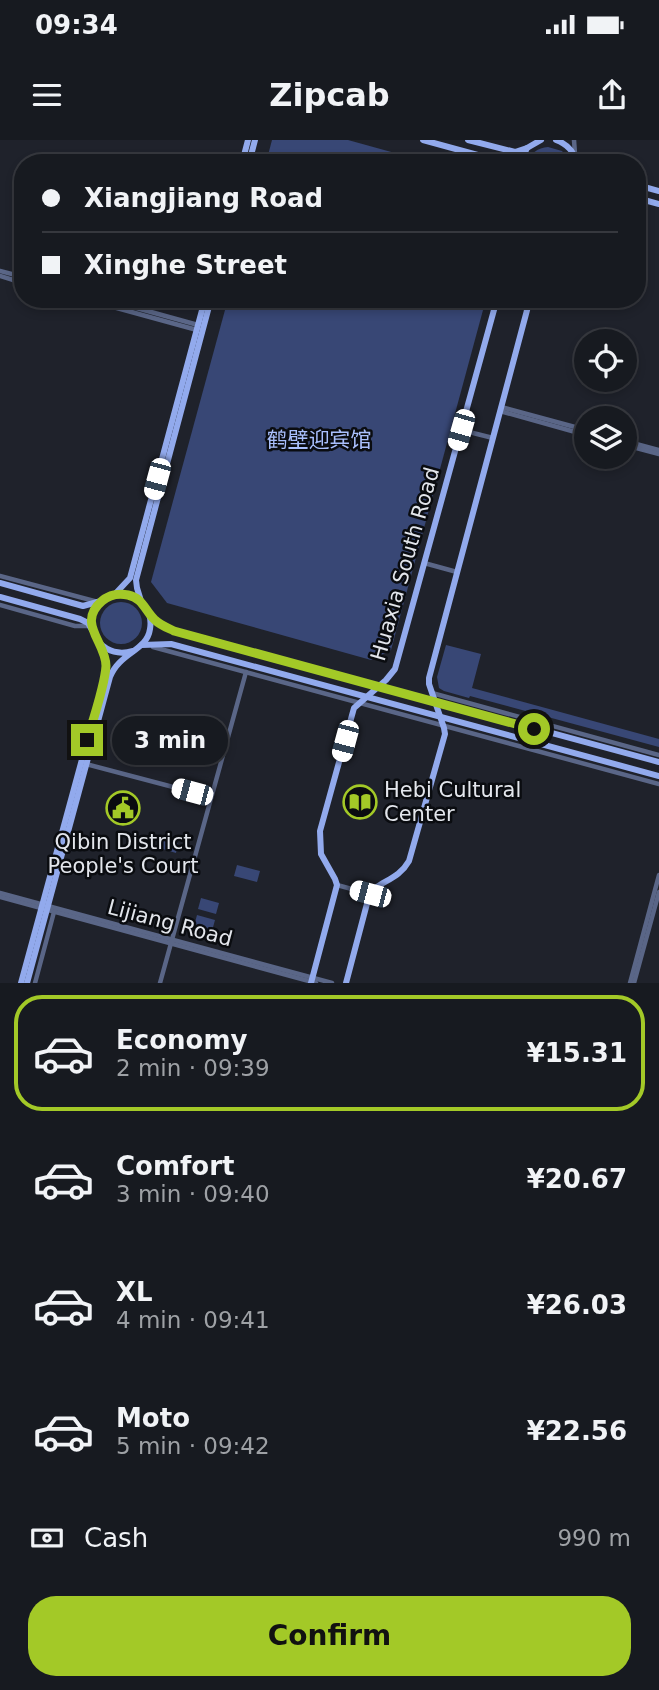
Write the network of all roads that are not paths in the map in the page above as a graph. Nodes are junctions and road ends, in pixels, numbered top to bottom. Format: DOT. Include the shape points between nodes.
graph roads {
  1 [pos="423,140"];
  2 [pos="468,140"];
  3 [pos="541,140"];
  4 [pos="556,140"];
  5 [pos="531,144"];
  6 [pos="474,154"];
  7 [pos="573,154"];
  8 [pos="120,308"];
  9 [pos="134,308"];
  10 [pos="202,308"];
  11 [pos="209,308"];
  12 [pos="495,308"];
  13 [pos="525,308"];
  14 [pos="528,309"];
  15 [pos="197,327"];
  16 [pos="501,409"];
  17 [pos="461,430"];
  18 [pos="574,430"];
  19 [pos="493,439"];
  20 [pos="637,446"];
  21 [pos="659,452"];
  22 [pos="424,563"];
  23 [pos="457,572"];
  24 [pos="0,576"];
  25 [pos="0,583"];
  26 [pos="115,594"];
  27 [pos="0,597"];
  28 [pos="101,601"];
  29 [pos="142,603"];
  30 [pos="0,606"];
  31 [pos="149,613"];
  32 [pos="91,629"];
  33 [pos="100,644"];
  34 [pos="142,645"];
  35 [pos="133,651"];
  36 [pos="246,672"];
  37 [pos="378,686"];
  38 [pos="432,693"];
  39 [pos="366,696"];
  40 [pos="435,701"];
  41 [pos="359,703"];
  42 [pos="440,717"];
  43 [pos="443,726"];
  44 [pos="659,755"];
  45 [pos="659,762"];
  46 [pos="86,764"];
  47 [pos="659,776"];
  48 [pos="659,784"];
  49 [pos="211,797"];
  50 [pos="659,875"];
  51 [pos="337,885"];
  52 [pos="659,892"];
  53 [pos="370,894"];
  54 [pos="0,895"];
  55 [pos="46,908"];
  56 [pos="172,942"];
  57 [pos="312,981"];
  58 [pos="21,983"];
  59 [pos="27,983"];
  60 [pos="35,983"];
  61 [pos="160,983"];
  62 [pos="332,983"];
  63 [pos="346,983"];
  64 [pos="632,983"];
  1 -- 6 [label="main road"];
  2 -- 5 [label="main road" via="515,152"];
  3 -- 5 [label="main road"];
  4 -- 7 [label="main road"];
  8 -- 15 [label="street"];
  9 -- 15 [label="street"];
  10 -- 15 [label="main road"];
  11 -- 29 [label="main road" via="136,580"];
  12 -- 17 [label="main road, Huaxia South Road"];
  13 -- 14 [label="street"];
  14 -- 16 [label="main road"];
  15 -- 26 [label="main road" via="130,578"];
  16 -- 18 [label="street"];
  16 -- 19 [label="main road"];
  17 -- 19 [label="street"];
  17 -- 22 [label="main road, Huaxia South Road"];
  19 -- 23 [label="main road"];
  20 -- 21 [label="street"];
  22 -- 23 [label="street"];
  22 -- 37 [label="main road, Huaxia South Road" via="395,668"];
  23 -- 38 [label="main road" via="429,678"];
  24 -- 28 [label="street"];
  25 -- 28 [label="main road" via="83,606"];
  26 -- 28 [label="main road"];
  26 -- 29 [label="main road" via="128,594"];
  27 -- 32 [label="main road" via="80,619"];
  28 -- 32 [label="main road"];
  29 -- 31 [label="main road"];
  30 -- 32 [label="street"];
  31 -- 34 [label="main road" via="150,631"];
  31 -- 37 [label="main road" via="174,631"];
  32 -- 33 [label="main road"];
  33 -- 35 [label="main road" via="115,652"];
  33 -- 55 [label="main road" via="105,675"];
  34 -- 35 [label="main road"];
  34 -- 36 [label="street"];
  34 -- 39 [label="main road" via="170,644"];
  35 -- 46 [label="main road" via="113,670"];
  36 -- 41 [label="street"];
  36 -- 49 [label="street"];
  37 -- 39 [label="main road, Huaxia South Road"];
  37 -- 40 [label="main road"];
  38 -- 40 [label="main road"];
  38 -- 44 [label="street"];
  39 -- 41 [label="main road, Huaxia South Road"];
  39 -- 42 [label="main road"];
  40 -- 42 [label="main road"];
  40 -- 45 [label="main road"];
  41 -- 43 [label="street"];
  41 -- 51 [label="main road, Huaxia South Road" via="319,838 321,854"];
  42 -- 43 [label="main road"];
  42 -- 47 [label="main road"];
  43 -- 48 [label="street"];
  43 -- 53 [label="main road" via="445,734 409,861 396,877"];
  46 -- 49 [label="street"];
  46 -- 55 [label="main road"];
  49 -- 56 [label="street"];
  50 -- 64 [label="street"];
  51 -- 53 [label="street"];
  51 -- 57 [label="main road"];
  52 -- 64 [label="street"];
  53 -- 63 [label="main road"];
  54 -- 55 [label="street, Lijiang Road"];
  55 -- 56 [label="street, Lijiang Road"];
  55 -- 56 [label="street, Lijiang Road"];
  55 -- 58 [label="main road"];
  55 -- 59 [label="main road"];
  55 -- 60 [label="street"];
  56 -- 57 [label="street, Lijiang Road"];
  56 -- 61 [label="street"];
  57 -- 62 [label="street, Lijiang Road"];
}
